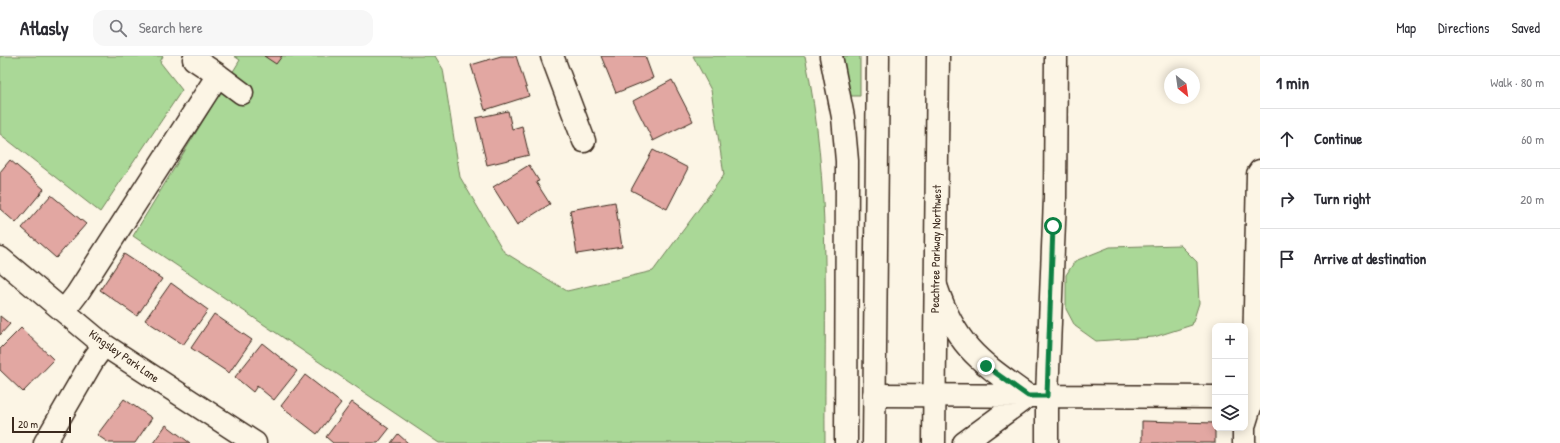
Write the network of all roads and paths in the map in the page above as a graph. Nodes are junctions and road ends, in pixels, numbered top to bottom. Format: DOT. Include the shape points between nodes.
graph roads {
  1 [pos="196,56"];
  2 [pos="552,56"];
  3 [pos="831,56"];
  4 [pos="878,56"];
  5 [pos="938,56"];
  6 [pos="1056,56"];
  7 [pos="218,76"];
  8 [pos="242,93"];
  9 [pos="584,141"];
  10 [pos="1260,171"];
  11 [pos="1259,201"];
  12 [pos="0,258"];
  13 [pos="935,282"];
  14 [pos="64,311"];
  15 [pos="104,345"];
  16 [pos="874,395"];
  17 [pos="934,396"];
  18 [pos="1037,396"];
  19 [pos="1212,397"];
  20 [pos="1253,398"];
  21 [pos="1248,414"];
  22 [pos="1244,431"];
  23 [pos="45,443"];
  24 [pos="256,443"];
  25 [pos="846,443"];
  26 [pos="874,443"];
  27 [pos="934,443"];
  28 [pos="964,443"];
  29 [pos="1047,443"];
  30 [pos="1244,443"];
  1 -- 7 [label="main road" via="194,59"];
  2 -- 9 [label="main road"];
  3 -- 25 [label="main road" via="843,117 847,161"];
  4 -- 16 [label="main road"];
  5 -- 13 [label="main road, Peachtree Parkway Northwest"];
  6 -- 18 [label="main road" via="1055,198"];
  7 -- 8 [label="main road"];
  7 -- 14 [label="main road"];
  10 -- 11 [label="main road"];
  11 -- 20 [label="main road"];
  12 -- 14 [label="main road, Kingsley Park Lane"];
  13 -- 17 [label="main road, Peachtree Parkway Northwest"];
  13 -- 18 [label="main road" via="954,329 974,356"];
  14 -- 15 [label="main road, Kingsley Park Lane"];
  15 -- 23 [label="main road"];
  15 -- 24 [label="main road, Kingsley Park Lane"];
  16 -- 17 [label="main road"];
  16 -- 26 [label="main road"];
  17 -- 18 [label="main road"];
  17 -- 27 [label="main road, Peachtree Parkway Northwest"];
  18 -- 19 [label="main road"];
  18 -- 28 [label="main road"];
  18 -- 29 [label="main road"];
  20 -- 21 [label="main road"];
  22 -- 30 [label="main road"];
}
